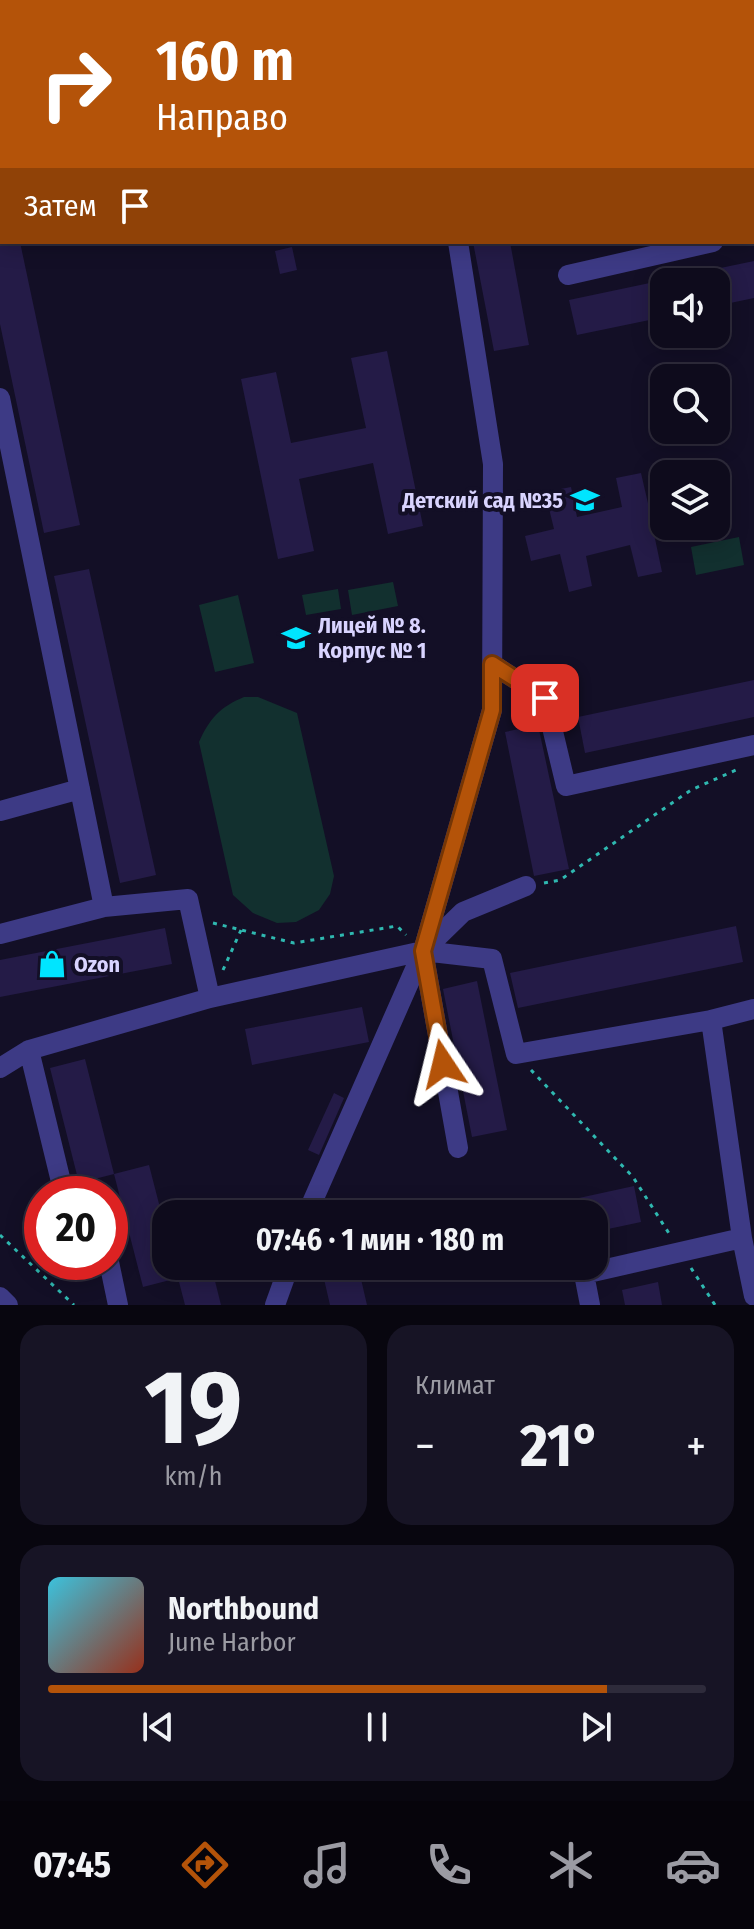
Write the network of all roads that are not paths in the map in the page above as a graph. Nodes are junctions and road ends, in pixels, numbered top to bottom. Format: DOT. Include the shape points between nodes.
graph roads {
  1 [pos="458,244"];
  2 [pos="704,244"];
  3 [pos="568,275"];
  4 [pos="0,398"];
  5 [pos="5,450"];
  6 [pos="492,664"];
  7 [pos="754,745"];
  8 [pos="80,789"];
  9 [pos="0,811"];
  10 [pos="526,886"];
  11 [pos="104,907"];
  12 [pos="0,934"];
  13 [pos="423,951"];
  14 [pos="210,998"];
  15 [pos="754,1009"];
  16 [pos="711,1020"];
  17 [pos="29,1050"];
  18 [pos="0,1068"];
  19 [pos="458,1148"];
  20 [pos="60,1176"];
  21 [pos="313,1200"];
  22 [pos="742,1238"];
  23 [pos="113,1280"];
  24 [pos="284,1280"];
  25 [pos="754,1296"];
  26 [pos="0,1297"];
  27 [pos="8,1305"];
  28 [pos="118,1305"];
  29 [pos="275,1305"];
  30 [pos="590,1305"];
  1 -- 6 [label="street" via="493,464"];
  2 -- 3 [label="street"];
  4 -- 5 [label="street"];
  5 -- 8 [label="street"];
  6 -- 7 [label="street" via="545,698 566,786"];
  6 -- 13 [label="street" via="492,710"];
  8 -- 9 [label="street"];
  8 -- 11 [label="street"];
  10 -- 13 [label="street" via="463,912"];
  11 -- 12 [label="street"];
  11 -- 14 [label="street" via="188,899"];
  13 -- 14 [label="street"];
  13 -- 16 [label="street" via="492,959 516,1054"];
  13 -- 19 [label="street"];
  13 -- 21 [label="street"];
  14 -- 17 [label="street"];
  15 -- 16 [label="street"];
  16 -- 22 [label="street"];
  17 -- 18 [label="street"];
  17 -- 20 [label="street"];
  22 -- 25 [label="street"];
  22 -- 30 [label="street" via="584,1274"];
  23 -- 28 [label="street"];
  24 -- 29 [label="street"];
  26 -- 27 [label="street"];
}
